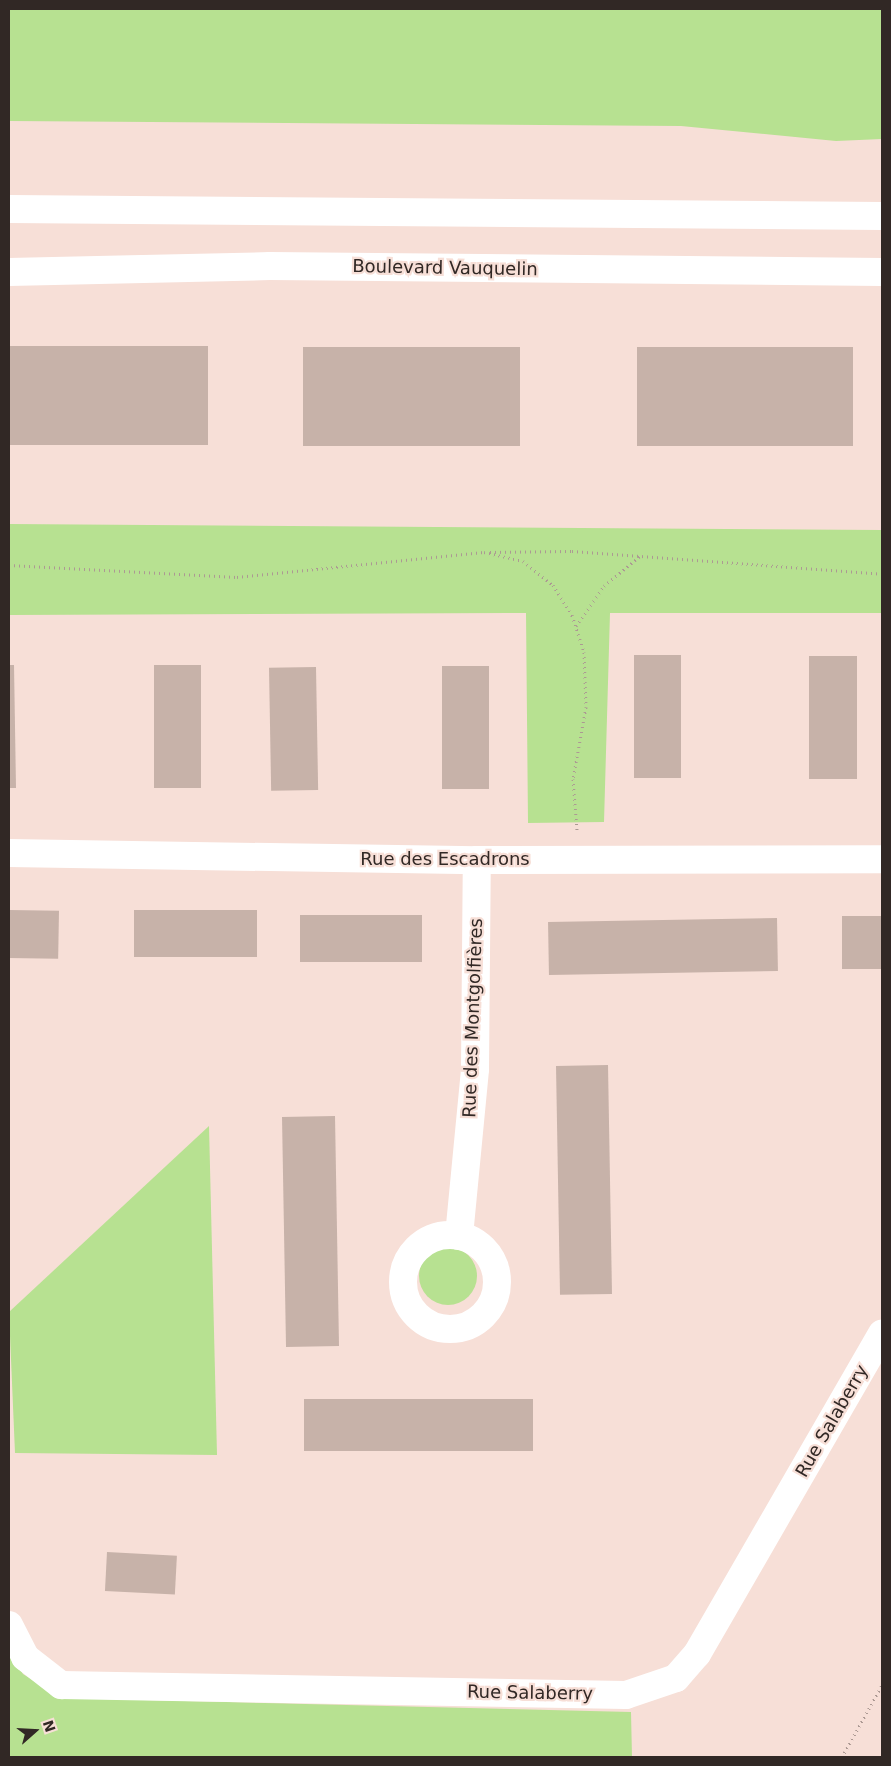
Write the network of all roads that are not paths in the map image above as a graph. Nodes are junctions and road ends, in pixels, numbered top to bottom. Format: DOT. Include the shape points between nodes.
graph roads {
  1 [pos="9,208"];
  2 [pos="882,216"];
  3 [pos="9,272"];
  4 [pos="882,272"];
  5 [pos="9,853"];
  6 [pos="882,859"];
  7 [pos="477,860"];
  8 [pos="459,1236"];
  9 [pos="882,1334"];
  10 [pos="9,1625"];
  1 -- 2 [label="street"];
  3 -- 4 [label="street, Boulevard Vauquelin" via="270,266"];
  5 -- 7 [label="street, Rue des Escadrons"];
  6 -- 7 [label="street, Rue des Escadrons"];
  7 -- 8 [label="street, Rue des Montgolfières" via="475,1069"];
  9 -- 10 [label="street, Rue Salaberry" via="697,1654 676,1678 626,1695 61,1685 25,1657"];
}
